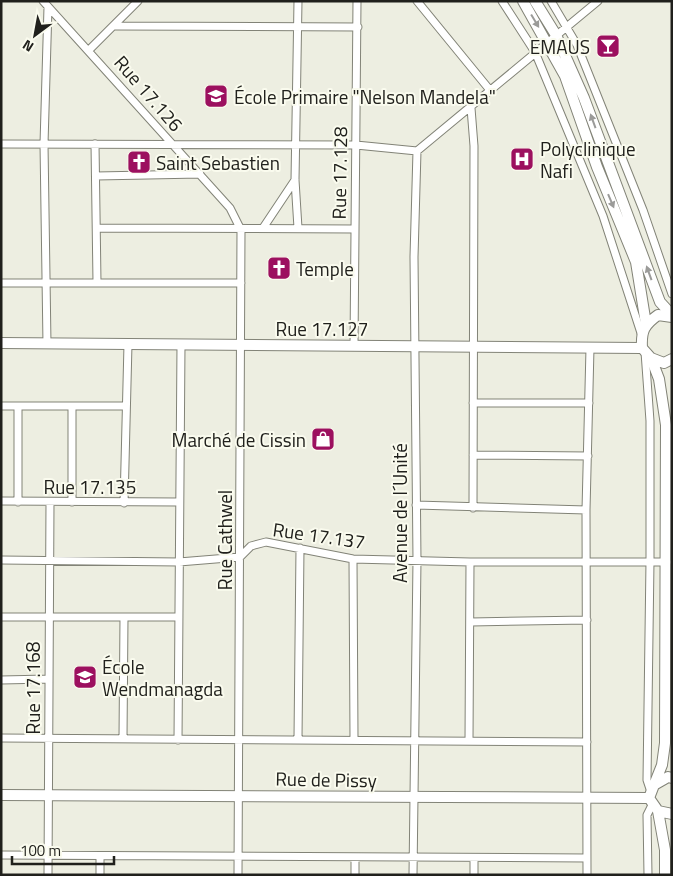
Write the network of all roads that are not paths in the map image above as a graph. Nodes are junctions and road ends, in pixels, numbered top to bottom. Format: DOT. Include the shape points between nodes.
graph roads {
  1 [pos="298,1"];
  2 [pos="357,1"];
  3 [pos="418,1"];
  4 [pos="502,1"];
  5 [pos="523,1"];
  6 [pos="535,1"];
  7 [pos="551,1"];
  8 [pos="598,1"];
  9 [pos="134,3"];
  10 [pos="46,4"];
  11 [pos="115,26"];
  12 [pos="297,26"];
  13 [pos="567,26"];
  14 [pos="358,27"];
  15 [pos="556,35"];
  16 [pos="547,42"];
  17 [pos="89,50"];
  18 [pos="535,52"];
  19 [pos="489,89"];
  20 [pos="471,108"];
  21 [pos="1,144"];
  22 [pos="44,144"];
  23 [pos="95,144"];
  24 [pos="173,145"];
  25 [pos="356,145"];
  26 [pos="296,146"];
  27 [pos="417,151"];
  28 [pos="200,174"];
  29 [pos="96,176"];
  30 [pos="295,180"];
  31 [pos="230,208"];
  32 [pos="97,228"];
  33 [pos="263,228"];
  34 [pos="298,228"];
  35 [pos="355,229"];
  36 [pos="241,230"];
  37 [pos="97,282"];
  38 [pos="1,283"];
  39 [pos="241,283"];
  40 [pos="44,284"];
  41 [pos="672,294"];
  42 [pos="672,316"];
  43 [pos="643,328"];
  44 [pos="1,343"];
  45 [pos="47,344"];
  46 [pos="128,344"];
  47 [pos="182,345"];
  48 [pos="240,345"];
  49 [pos="354,346"];
  50 [pos="415,346"];
  51 [pos="472,348"];
  52 [pos="590,348"];
  53 [pos="646,353"];
  54 [pos="672,359"];
  55 [pos="473,403"];
  56 [pos="589,403"];
  57 [pos="1,406"];
  58 [pos="18,406"];
  59 [pos="72,406"];
  60 [pos="126,406"];
  61 [pos="474,455"];
  62 [pos="588,456"];
  63 [pos="1,501"];
  64 [pos="18,502"];
  65 [pos="50,502"];
  66 [pos="72,502"];
  67 [pos="179,502"];
  68 [pos="124,503"];
  69 [pos="416,505"];
  70 [pos="473,508"];
  71 [pos="586,510"];
  72 [pos="300,548"];
  73 [pos="240,557"];
  74 [pos="352,559"];
  75 [pos="1,560"];
  76 [pos="417,560"];
  77 [pos="49,561"];
  78 [pos="587,561"];
  79 [pos="650,561"];
  80 [pos="179,562"];
  81 [pos="470,562"];
  82 [pos="667,562"];
  83 [pos="1,617"];
  84 [pos="48,617"];
  85 [pos="124,617"];
  86 [pos="179,617"];
  87 [pos="587,620"];
  88 [pos="471,622"];
  89 [pos="48,679"];
  90 [pos="1,680"];
  91 [pos="1,738"];
  92 [pos="49,738"];
  93 [pos="123,738"];
  94 [pos="240,738"];
  95 [pos="298,738"];
  96 [pos="354,739"];
  97 [pos="178,740"];
  98 [pos="413,741"];
  99 [pos="469,741"];
  100 [pos="587,742"];
  101 [pos="672,778"];
  102 [pos="240,794"];
  103 [pos="1,795"];
  104 [pos="49,795"];
  105 [pos="586,796"];
  106 [pos="415,798"];
  107 [pos="653,798"];
  108 [pos="672,814"];
  109 [pos="1,855"];
  110 [pos="48,855"];
  111 [pos="100,856"];
  112 [pos="238,856"];
  113 [pos="355,858"];
  114 [pos="413,858"];
  115 [pos="587,858"];
  116 [pos="474,859"];
  117 [pos="48,875"];
  118 [pos="100,875"];
  119 [pos="238,875"];
  120 [pos="355,875"];
  121 [pos="413,875"];
  122 [pos="474,875"];
  123 [pos="586,875"];
  124 [pos="648,875"];
  125 [pos="665,875"];
  1 -- 12 [label="street"];
  2 -- 14 [label="street, Rue 17.128"];
  3 -- 19 [label="street"];
  4 -- 18 [label="street"];
  5 -- 16 [label="street, one-way"];
  6 -- 15 [label="street"];
  7 -- 13 [label="street"];
  8 -- 13 [label="street"];
  9 -- 11 [label="street"];
  10 -- 17 [label="street, Rue 17.126"];
  10 -- 22 [label="street"];
  11 -- 12 [label="street"];
  11 -- 17 [label="street"];
  12 -- 14 [label="street"];
  12 -- 26 [label="street"];
  13 -- 15 [label="street"];
  13 -- 41 [label="street" via="643,210"];
  14 -- 25 [label="street, Rue 17.128"];
  15 -- 16 [label="street"];
  42 -- 15 [label="street, one-way" via="660,302 584,98"];
  16 -- 18 [label="street"];
  16 -- 43 [label="street, one-way" via="565,76 596,167 636,262"];
  17 -- 24 [label="street, Rue 17.126"];
  18 -- 19 [label="street"];
  18 -- 43 [label="street" via="603,216"];
  19 -- 20 [label="street"];
  20 -- 27 [label="street"];
  20 -- 51 [label="street" via="474,146"];
  21 -- 22 [label="street"];
  22 -- 23 [label="street"];
  22 -- 40 [label="street"];
  23 -- 24 [label="street"];
  23 -- 29 [label="street"];
  24 -- 26 [label="street"];
  24 -- 28 [label="street, Rue 17.126"];
  25 -- 26 [label="street"];
  25 -- 27 [label="street"];
  25 -- 35 [label="street, Rue 17.128"];
  26 -- 30 [label="street"];
  27 -- 50 [label="street, Avenue de l´Unité"];
  28 -- 29 [label="street"];
  28 -- 31 [label="street, Rue 17.126"];
  29 -- 32 [label="street"];
  30 -- 33 [label="street"];
  30 -- 34 [label="street"];
  31 -- 36 [label="street, Rue Cathwel"];
  32 -- 36 [label="street"];
  32 -- 37 [label="street"];
  33 -- 34 [label="street"];
  33 -- 36 [label="street"];
  34 -- 35 [label="street"];
  35 -- 49 [label="street, Rue 17.128"];
  36 -- 39 [label="street, Rue Cathwel"];
  37 -- 39 [label="street"];
  37 -- 40 [label="street"];
  38 -- 40 [label="street"];
  39 -- 48 [label="street, Rue Cathwel"];
  40 -- 45 [label="street"];
  42 -- 43 [label="street" via="658,315"];
  43 -- 53 [label="street"];
  44 -- 45 [label="street, Rue 17.127"];
  45 -- 46 [label="street, Rue 17.127"];
  46 -- 47 [label="street, Rue 17.127"];
  46 -- 60 [label="street"];
  47 -- 48 [label="street, Rue 17.127"];
  47 -- 67 [label="street"];
  48 -- 49 [label="street, Rue 17.127"];
  48 -- 73 [label="street, Rue Cathwel"];
  49 -- 50 [label="street, Rue 17.127"];
  50 -- 51 [label="street, Rue 17.127"];
  50 -- 69 [label="street, Avenue de l´Unité"];
  51 -- 52 [label="street, Rue 17.127"];
  51 -- 55 [label="street"];
  52 -- 53 [label="street, Rue 17.127"];
  52 -- 56 [label="street"];
  53 -- 54 [label="street, Rue 17.127" via="664,363"];
  53 -- 79 [label="street" via="650,421"];
  53 -- 82 [label="street" via="659,379 666,425"];
  55 -- 56 [label="street"];
  55 -- 61 [label="street"];
  56 -- 62 [label="street"];
  57 -- 58 [label="street"];
  58 -- 59 [label="street"];
  58 -- 64 [label="street"];
  59 -- 60 [label="street"];
  59 -- 66 [label="street"];
  60 -- 68 [label="street"];
  61 -- 62 [label="street"];
  61 -- 70 [label="street"];
  62 -- 71 [label="street"];
  63 -- 64 [label="street, Rue 17.135"];
  64 -- 65 [label="street, Rue 17.135"];
  65 -- 66 [label="street, Rue 17.135"];
  65 -- 77 [label="street, Rue 17.168"];
  66 -- 68 [label="street, Rue 17.135"];
  67 -- 68 [label="street, Rue 17.135"];
  67 -- 80 [label="street"];
  69 -- 70 [label="street"];
  69 -- 76 [label="street, Avenue de l´Unité"];
  70 -- 71 [label="street"];
  71 -- 78 [label="street"];
  72 -- 73 [label="street, Rue 17.137" via="266,542 250,546"];
  72 -- 74 [label="street, Rue 17.137"];
  72 -- 95 [label="street"];
  73 -- 80 [label="street, Rue 17.137"];
  73 -- 94 [label="street, Rue Cathwel"];
  74 -- 76 [label="street, Rue 17.137"];
  74 -- 96 [label="street"];
  75 -- 77 [label="street, Rue 17.137"];
  76 -- 81 [label="street, Rue 17.137"];
  76 -- 98 [label="street, Avenue de l´Unité"];
  77 -- 80 [label="street, Rue 17.137"];
  77 -- 84 [label="street, Rue 17.168"];
  78 -- 79 [label="street, Rue 17.137"];
  78 -- 81 [label="street, Rue 17.137"];
  78 -- 87 [label="street"];
  79 -- 82 [label="street, Rue 17.137"];
  79 -- 107 [label="street" via="647,780"];
  80 -- 86 [label="street"];
  81 -- 88 [label="street"];
  82 -- 107 [label="street" via="665,743"];
  83 -- 84 [label="street"];
  84 -- 85 [label="street"];
  84 -- 89 [label="street, Rue 17.168"];
  85 -- 86 [label="street"];
  85 -- 93 [label="street"];
  86 -- 97 [label="street"];
  87 -- 88 [label="street"];
  87 -- 100 [label="street"];
  88 -- 99 [label="street"];
  89 -- 90 [label="street"];
  89 -- 92 [label="street, Rue 17.168"];
  91 -- 92 [label="street"];
  92 -- 93 [label="street"];
  92 -- 104 [label="street, Rue 17.168"];
  93 -- 97 [label="street"];
  94 -- 95 [label="street"];
  94 -- 97 [label="street"];
  94 -- 102 [label="street, Rue Cathwel"];
  95 -- 96 [label="street"];
  96 -- 98 [label="street"];
  98 -- 99 [label="street"];
  98 -- 106 [label="street, Avenue de l´Unité"];
  99 -- 100 [label="street"];
  100 -- 105 [label="street"];
  101 -- 107 [label="street" via="668,776"];
  102 -- 104 [label="street, Rue de Pissy"];
  102 -- 106 [label="street, Rue de Pissy"];
  102 -- 112 [label="street, Rue Cathwel"];
  103 -- 104 [label="street, Rue de Pissy"];
  104 -- 110 [label="street, Rue 17.168"];
  105 -- 106 [label="street, Rue de Pissy"];
  105 -- 107 [label="street, Rue de Pissy"];
  105 -- 115 [label="street"];
  106 -- 114 [label="street, Avenue de l´Unité"];
  107 -- 108 [label="street"];
  107 -- 124 [label="street" via="647,815"];
  107 -- 125 [label="street" via="665,850"];
  109 -- 110 [label="street"];
  110 -- 111 [label="street"];
  110 -- 117 [label="street, Rue 17.168"];
  111 -- 112 [label="street"];
  111 -- 118 [label="street"];
  112 -- 113 [label="street"];
  112 -- 119 [label="street, Rue Cathwel"];
  113 -- 114 [label="street"];
  113 -- 120 [label="street"];
  114 -- 116 [label="street"];
  114 -- 121 [label="street, Avenue de l´Unité"];
  115 -- 116 [label="street"];
  115 -- 123 [label="street"];
  116 -- 122 [label="street"];
}
